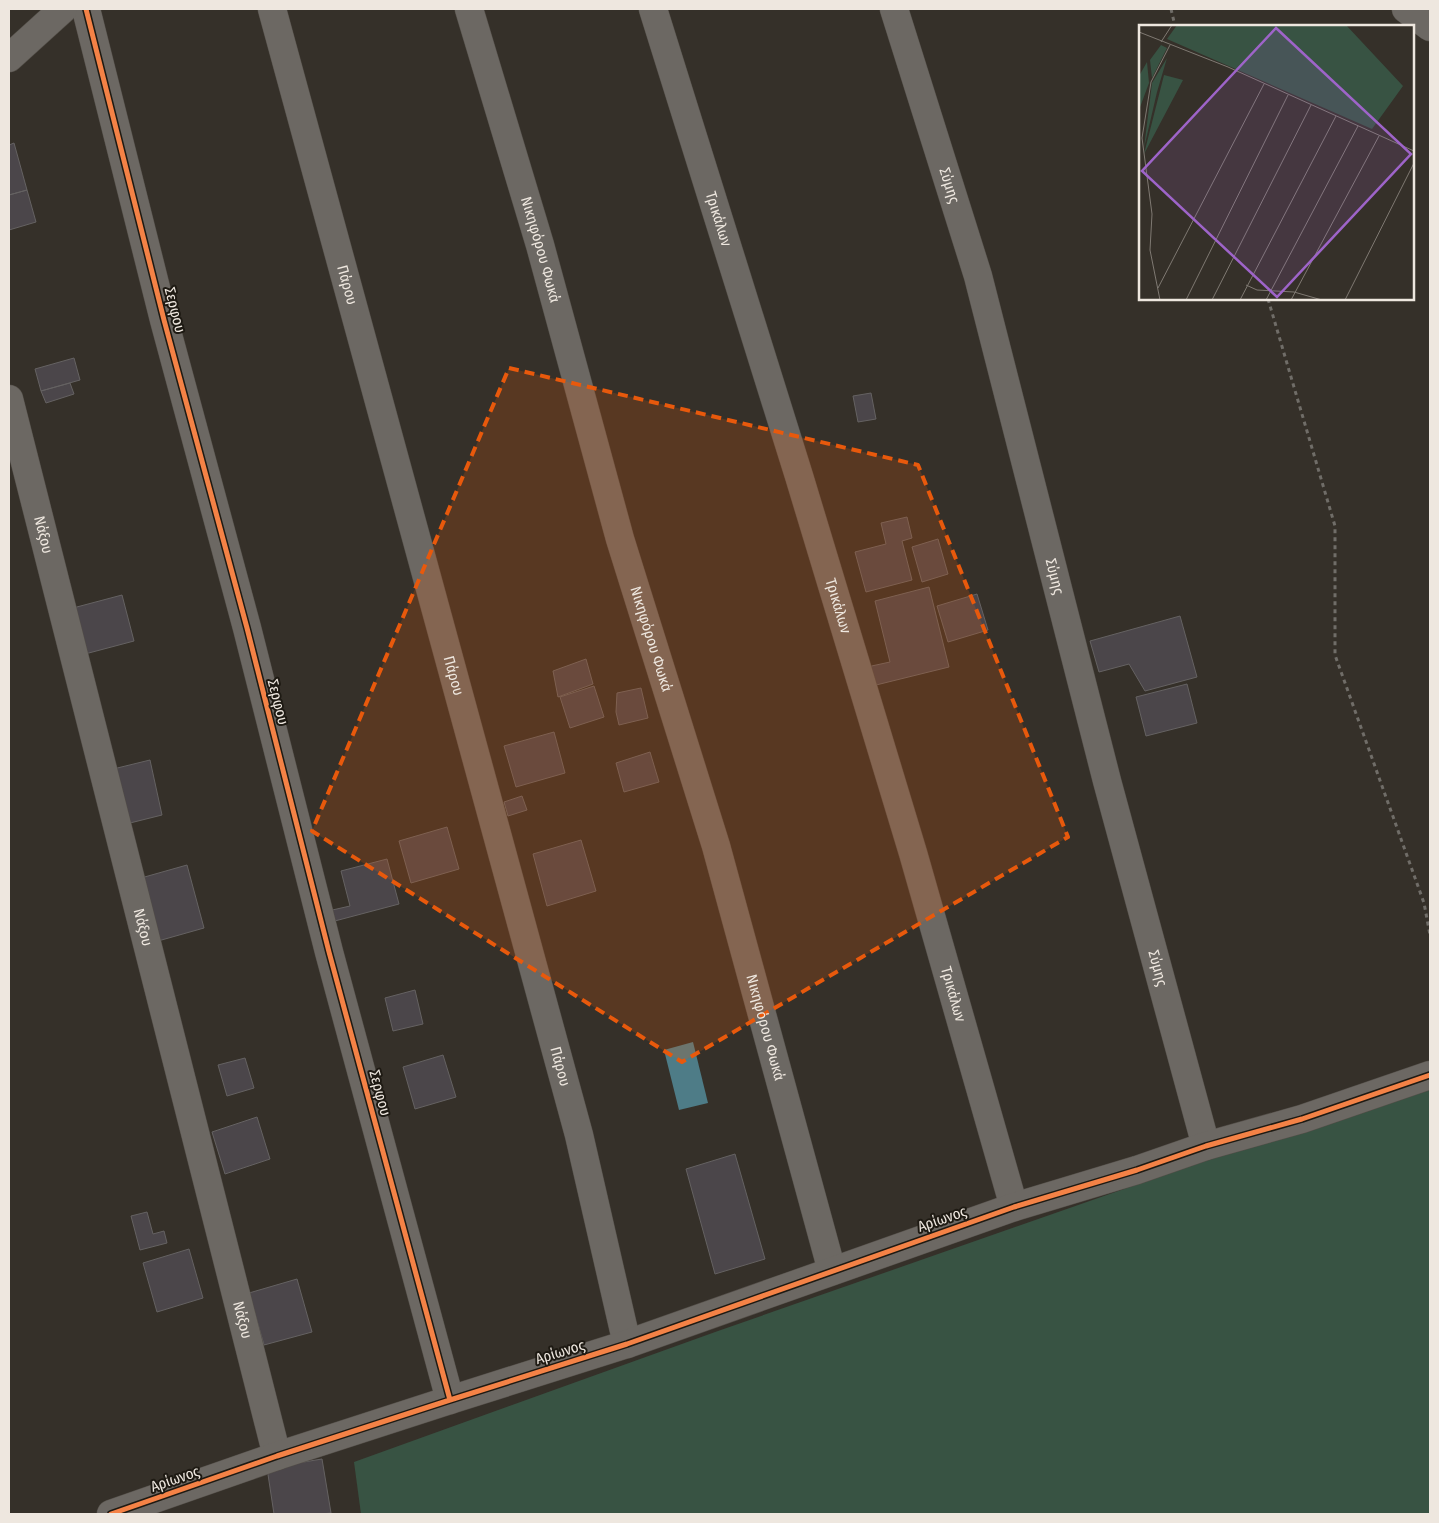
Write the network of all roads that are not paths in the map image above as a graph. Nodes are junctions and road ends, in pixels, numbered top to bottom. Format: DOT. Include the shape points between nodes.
graph roads {
  1 [pos="63,9"];
  2 [pos="86,9"];
  3 [pos="272,9"];
  4 [pos="470,9"];
  5 [pos="653,9"];
  6 [pos="894,9"];
  7 [pos="1406,9"];
  8 [pos="1430,27"];
  9 [pos="9,58"];
  10 [pos="9,399"];
  11 [pos="1430,1075"];
  12 [pos="1206,1146"];
  13 [pos="1014,1207"];
  14 [pos="832,1270"];
  15 [pos="627,1344"];
  16 [pos="450,1400"];
  17 [pos="278,1456"];
  18 [pos="111,1514"];
  1 -- 9 [label="street"];
  2 -- 16 [label="street, Σερφου" via="332,962"];
  3 -- 15 [label="street, Πάρου" via="579,1136"];
  4 -- 14 [label="street, Νικηφόρου Φωκά" via="540,245 620,539 716,846"];
  5 -- 13 [label="street, Τρικάλων" via="799,476"];
  6 -- 12 [label="street, Σύμης" via="978,276 1104,772"];
  7 -- 8 [label="street"];
  10 -- 17 [label="street, Νάξου"];
  11 -- 12 [label="street, Αρίωνος" via="1302,1119"];
  12 -- 13 [label="street, Αρίωνος"];
  13 -- 14 [label="street, Αρίωνος"];
  14 -- 15 [label="street, Αρίωνος"];
  15 -- 16 [label="street, Αρίωνος"];
  16 -- 17 [label="street, Αρίωνος"];
  17 -- 18 [label="street, Αρίωνος"];
}
